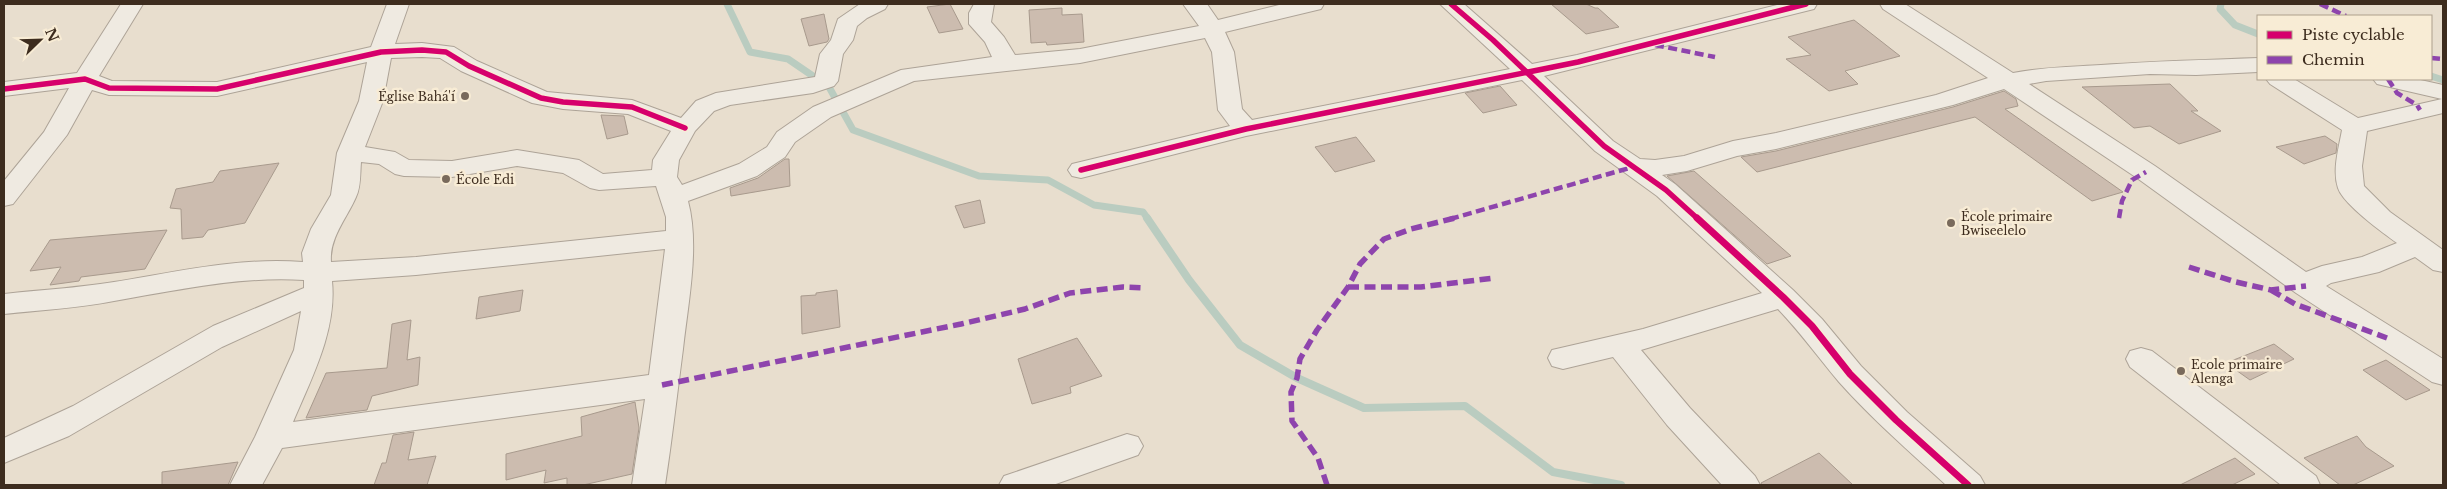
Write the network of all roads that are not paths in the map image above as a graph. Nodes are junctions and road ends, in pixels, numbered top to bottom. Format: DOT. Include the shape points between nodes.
graph roads {
  1 [pos="132,4"];
  2 [pos="398,4"];
  3 [pos="876,4"];
  4 [pos="1194,4"];
  5 [pos="1313,4"];
  6 [pos="1451,4"];
  7 [pos="1804,4"];
  8 [pos="1891,4"];
  9 [pos="984,5"];
  10 [pos="1212,29"];
  11 [pos="381,52"];
  12 [pos="1006,64"];
  13 [pos="2257,65"];
  14 [pos="1526,72"];
  15 [pos="85,79"];
  16 [pos="2008,80"];
  17 [pos="2280,80"];
  18 [pos="2389,80"];
  19 [pos="4,88"];
  20 [pos="2443,92"];
  21 [pos="2443,106"];
  22 [pos="685,128"];
  23 [pos="2355,128"];
  24 [pos="1246,129"];
  25 [pos="350,153"];
  26 [pos="1634,167"];
  27 [pos="1081,170"];
  28 [pos="669,187"];
  29 [pos="4,198"];
  30 [pos="680,238"];
  31 [pos="2420,246"];
  32 [pos="2443,264"];
  33 [pos="319,282"];
  34 [pos="2306,286"];
  35 [pos="1783,297"];
  36 [pos="4,304"];
  37 [pos="1618,344"];
  38 [pos="1563,358"];
  39 [pos="2141,359"];
  40 [pos="2443,374"];
  41 [pos="662,385"];
  42 [pos="271,437"];
  43 [pos="1127,446"];
  44 [pos="4,451"];
  45 [pos="246,485"];
  46 [pos="650,485"];
  47 [pos="1016,485"];
  48 [pos="1743,485"];
  49 [pos="1968,485"];
  50 [pos="2304,485"];
  1 -- 15 [label="street"];
  2 -- 11 [label="street"];
  3 -- 22 [label="street" via="846,24 842,40 832,54 826,81 814,86 726,98 705,106"];
  4 -- 10 [label="street"];
  5 -- 10 [label="street"];
  6 -- 14 [label="street"];
  7 -- 14 [label="street" via="1652,44"];
  8 -- 16 [label="street"];
  9 -- 12 [label="street" via="980,24 1001,47"];
  10 -- 12 [label="street" via="1080,56"];
  10 -- 24 [label="street" via="1223,52 1230,110"];
  11 -- 15 [label="street" via="217,89 109,88"];
  11 -- 22 [label="street" via="446,52 469,66 541,98 632,107"];
  11 -- 25 [label="street" via="371,101"];
  12 -- 28 [label="street" via="909,75 822,112 786,137 776,152 748,170"];
  13 -- 16 [label="street" via="2150,67 2046,74"];
  14 -- 24 [label="street"];
  14 -- 26 [label="street" via="1604,146"];
  15 -- 19 [label="street"];
  15 -- 29 [label="street" via="55,135"];
  16 -- 26 [label="street" via="1944,100 1733,149 1687,163 1655,168"];
  16 -- 34 [label="street" via="2146,172"];
  17 -- 23 [label="street"];
  18 -- 20 [label="street"];
  21 -- 23 [label="street"];
  22 -- 28 [label="street" via="666,160"];
  23 -- 31 [label="street" via="2349,166 2352,188 2380,218"];
  24 -- 27 [label="street"];
  25 -- 28 [label="street" via="386,157 404,168 452,169 517,158 570,166 599,182"];
  25 -- 33 [label="street" via="344,195 316,253"];
  26 -- 35 [label="street" via="1666,190"];
  28 -- 30 [label="street" via="679,217"];
  30 -- 33 [label="street" via="416,266"];
  30 -- 41 [label="street"];
  31 -- 32 [label="street"];
  31 -- 34 [label="street" via="2369,265 2322,275"];
  33 -- 36 [label="street" via="273,269 211,274 112,292"];
  33 -- 42 [label="street" via="309,350"];
  33 -- 44 [label="street" via="211,340 102,405 35,440"];
  34 -- 40 [label="street"];
  35 -- 37 [label="street" via="1644,340"];
  35 -- 49 [label="street" via="1812,326 1850,374"];
  37 -- 38 [label="street"];
  37 -- 48 [label="street" via="1704,448"];
  39 -- 50 [label="street"];
  41 -- 42 [label="street"];
  41 -- 46 [label="street"];
  42 -- 45 [label="street"];
  43 -- 47 [label="street"];
}
